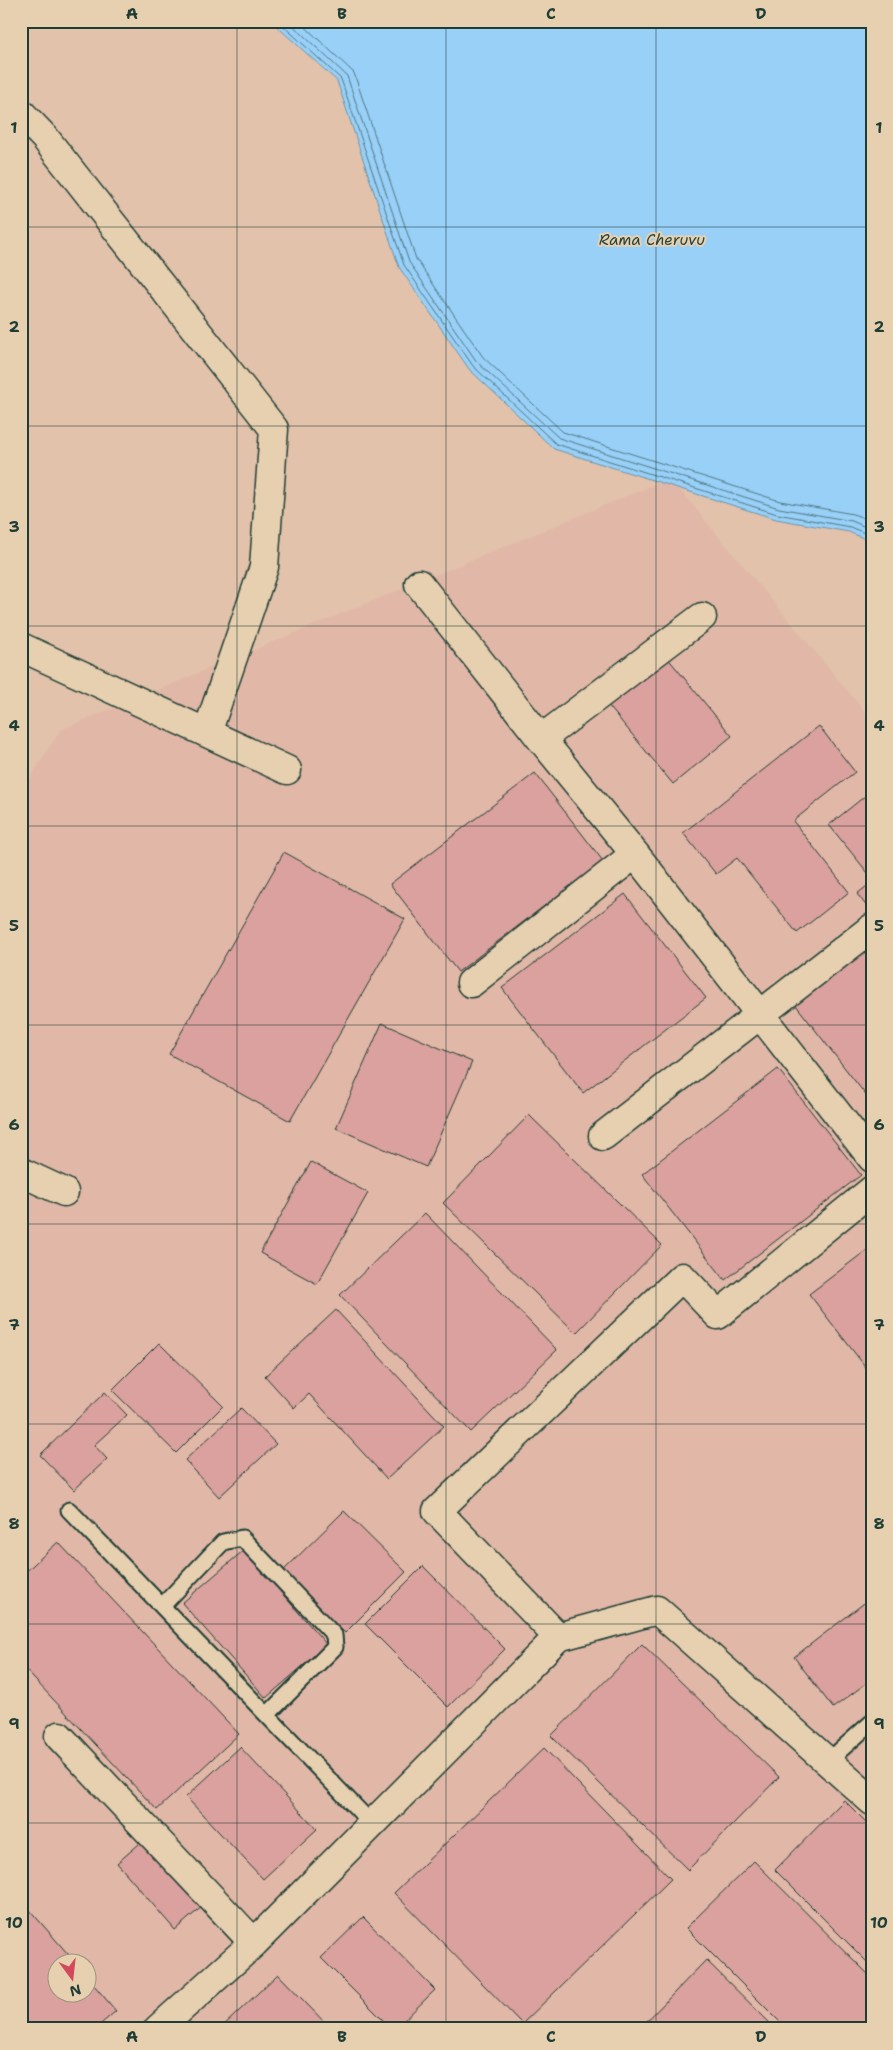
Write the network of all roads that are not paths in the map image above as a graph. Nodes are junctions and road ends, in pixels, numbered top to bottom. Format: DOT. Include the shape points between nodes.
graph roads {
  1 [pos="21,112"];
  2 [pos="419,584"];
  3 [pos="702,617"];
  4 [pos="21,647"];
  5 [pos="207,733"];
  6 [pos="541,739"];
  7 [pos="287,770"];
  8 [pos="635,854"];
  9 [pos="872,928"];
  10 [pos="471,983"];
  11 [pos="761,1014"];
  12 [pos="603,1136"];
  13 [pos="872,1158"];
  14 [pos="21,1172"];
  15 [pos="872,1190"];
  16 [pos="64,1192"];
  17 [pos="69,1510"];
  18 [pos="162,1606"];
  19 [pos="558,1637"];
  20 [pos="267,1715"];
  21 [pos="872,1722"];
  22 [pos="59,1736"];
  23 [pos="827,1762"];
  24 [pos="872,1801"];
  25 [pos="372,1824"];
  26 [pos="254,1943"];
  27 [pos="158,2029"];
  1 -- 5 [label="street" via="45,138 274,429 264,567"];
  2 -- 6 [label="street"];
  3 -- 6 [label="street"];
  4 -- 5 [label="street"];
  5 -- 7 [label="street"];
  6 -- 8 [label="street"];
  8 -- 10 [label="street"];
  8 -- 11 [label="street"];
  9 -- 11 [label="street"];
  11 -- 12 [label="street"];
  11 -- 13 [label="street"];
  14 -- 16 [label="street"];
  15 -- 19 [label="street" via="718,1315 682,1277 437,1511"];
  17 -- 18 [label="lane"];
  18 -- 20 [label="lane"];
  18 -- 20 [label="lane" via="223,1542 242,1538 334,1635 336,1647"];
  19 -- 23 [label="street" via="657,1610"];
  19 -- 25 [label="street"];
  20 -- 25 [label="lane"];
  21 -- 23 [label="lane"];
  22 -- 26 [label="street"];
  23 -- 24 [label="street"];
  25 -- 26 [label="street"];
  26 -- 27 [label="street"];
}
